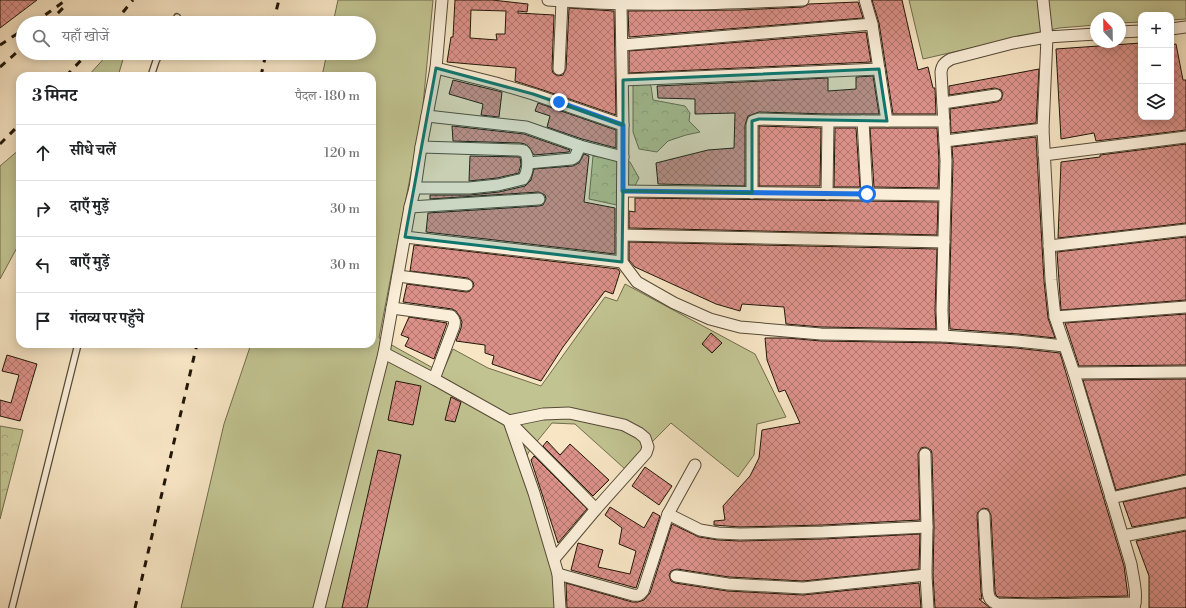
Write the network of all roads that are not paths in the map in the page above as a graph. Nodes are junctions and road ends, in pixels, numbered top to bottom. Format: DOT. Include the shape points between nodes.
graph roads {
  1 [pos="442,0"];
  2 [pos="548,0"];
  3 [pos="803,0"];
  4 [pos="865,0"];
  5 [pos="1043,0"];
  6 [pos="569,1"];
  7 [pos="621,4"];
  8 [pos="872,24"];
  9 [pos="1186,28"];
  10 [pos="1174,29"];
  11 [pos="1138,31"];
  12 [pos="1126,32"];
  13 [pos="1090,34"];
  14 [pos="1047,37"];
  15 [pos="622,45"];
  16 [pos="157,60"];
  17 [pos="436,68"];
  18 [pos="559,69"];
  19 [pos="879,69"];
  20 [pos="152,72"];
  21 [pos="623,80"];
  22 [pos="996,95"];
  23 [pos="943,103"];
  24 [pos="427,116"];
  25 [pos="828,121"];
  26 [pos="863,121"];
  27 [pos="887,121"];
  28 [pos="944,121"];
  29 [pos="623,125"];
  30 [pos="1043,129"];
  31 [pos="1186,137"];
  32 [pos="945,141"];
  33 [pos="580,146"];
  34 [pos="421,147"];
  35 [pos="1044,155"];
  36 [pos="623,157"];
  37 [pos="528,163"];
  38 [pos="415,188"];
  39 [pos="623,191"];
  40 [pos="752,193"];
  41 [pos="827,194"];
  42 [pos="867,194"];
  43 [pos="945,195"];
  44 [pos="539,199"];
  45 [pos="410,207"];
  46 [pos="1186,230"];
  47 [pos="622,235"];
  48 [pos="405,238"];
  49 [pos="944,242"];
  50 [pos="1049,246"];
  51 [pos="622,262"];
  52 [pos="398,276"];
  53 [pos="467,285"];
  54 [pos="1186,307"];
  55 [pos="392,308"];
  56 [pos="1055,317"];
  57 [pos="943,336"];
  58 [pos="1064,346"];
  59 [pos="77,348"];
  60 [pos="384,353"];
  61 [pos="1186,372"];
  62 [pos="1074,373"];
  63 [pos="434,379"];
  64 [pos="509,421"];
  65 [pos="926,454"];
  66 [pos="696,465"];
  67 [pos="1186,481"];
  68 [pos="1111,498"];
  69 [pos="596,510"];
  70 [pos="668,514"];
  71 [pos="984,515"];
  72 [pos="1186,524"];
  73 [pos="928,527"];
  74 [pos="1122,536"];
  75 [pos="554,559"];
  76 [pos="558,574"];
  77 [pos="926,575"];
  78 [pos="676,576"];
  79 [pos="1043,606"];
  80 [pos="1134,606"];
  81 [pos="12,608"];
  82 [pos="319,608"];
  83 [pos="560,608"];
  84 [pos="928,608"];
  1 -- 17 [label="street"];
  2 -- 6 [label="street"];
  3 -- 7 [label="street"];
  4 -- 8 [label="street"];
  5 -- 14 [label="street"];
  6 -- 7 [label="street"];
  6 -- 18 [label="street"];
  7 -- 15 [label="street"];
  8 -- 15 [label="street"];
  8 -- 19 [label="street"];
  9 -- 10 [label="street"];
  11 -- 12 [label="street"];
  13 -- 14 [label="street"];
  14 -- 23 [label="street" via="1013,43 945,62 941,72"];
  14 -- 30 [label="street"];
  15 -- 21 [label="street"];
  16 -- 20 [label="lane"];
  17 -- 24 [label="street"];
  17 -- 29 [label="street" via="559,102"];
  19 -- 21 [label="street"];
  19 -- 27 [label="street"];
  21 -- 29 [label="street"];
  22 -- 23 [label="street"];
  23 -- 28 [label="street"];
  24 -- 33 [label="street" via="526,127"];
  24 -- 34 [label="street"];
  25 -- 26 [label="street"];
  25 -- 40 [label="street" via="759,118 753,121"];
  25 -- 41 [label="street"];
  26 -- 27 [label="street"];
  26 -- 42 [label="street"];
  27 -- 28 [label="street"];
  28 -- 32 [label="street"];
  29 -- 36 [label="street"];
  30 -- 32 [label="street"];
  30 -- 35 [label="street"];
  31 -- 35 [label="street"];
  32 -- 43 [label="street"];
  33 -- 36 [label="street"];
  33 -- 37 [label="street" via="572,159"];
  34 -- 37 [label="street" via="519,150 526,152"];
  34 -- 38 [label="street"];
  35 -- 50 [label="street"];
  36 -- 39 [label="street"];
  37 -- 38 [label="street" via="525,177 498,185"];
  38 -- 45 [label="street"];
  39 -- 40 [label="street"];
  39 -- 47 [label="street"];
  40 -- 41 [label="street"];
  41 -- 42 [label="street"];
  42 -- 43 [label="street"];
  43 -- 49 [label="street"];
  44 -- 45 [label="street"];
  45 -- 48 [label="street"];
  46 -- 50 [label="street"];
  47 -- 49 [label="street"];
  47 -- 51 [label="street"];
  48 -- 51 [label="street"];
  48 -- 52 [label="street"];
  49 -- 57 [label="street"];
  50 -- 56 [label="street"];
  51 -- 57 [label="street" via="637,282 674,303 725,324 821,334"];
  52 -- 53 [label="street"];
  52 -- 55 [label="street"];
  54 -- 56 [label="street"];
  55 -- 60 [label="street"];
  55 -- 63 [label="street" via="451,316 454,319 454,326"];
  56 -- 58 [label="street"];
  57 -- 58 [label="street"];
  58 -- 62 [label="street"];
  59 -- 81 [label="lane"];
  60 -- 63 [label="street"];
  60 -- 82 [label="street"];
  61 -- 62 [label="street"];
  62 -- 68 [label="street"];
  63 -- 64 [label="street"];
  64 -- 69 [label="street"];
  64 -- 69 [label="street" via="542,414 569,413 624,425 645,438 648,447 646,453"];
  64 -- 75 [label="street"];
  65 -- 73 [label="street"];
  66 -- 70 [label="street"];
  67 -- 68 [label="street"];
  68 -- 74 [label="street"];
  69 -- 75 [label="street"];
  70 -- 73 [label="street" via="700,530 718,533"];
  70 -- 76 [label="street" via="643,591 637,596"];
  71 -- 79 [label="street" via="989,598 998,604"];
  72 -- 74 [label="street"];
  73 -- 77 [label="street"];
  74 -- 80 [label="street" via="1133,576"];
  75 -- 76 [label="street"];
  76 -- 83 [label="street"];
  77 -- 78 [label="street" via="803,588 728,584"];
  77 -- 84 [label="street"];
  79 -- 80 [label="street"];
}
